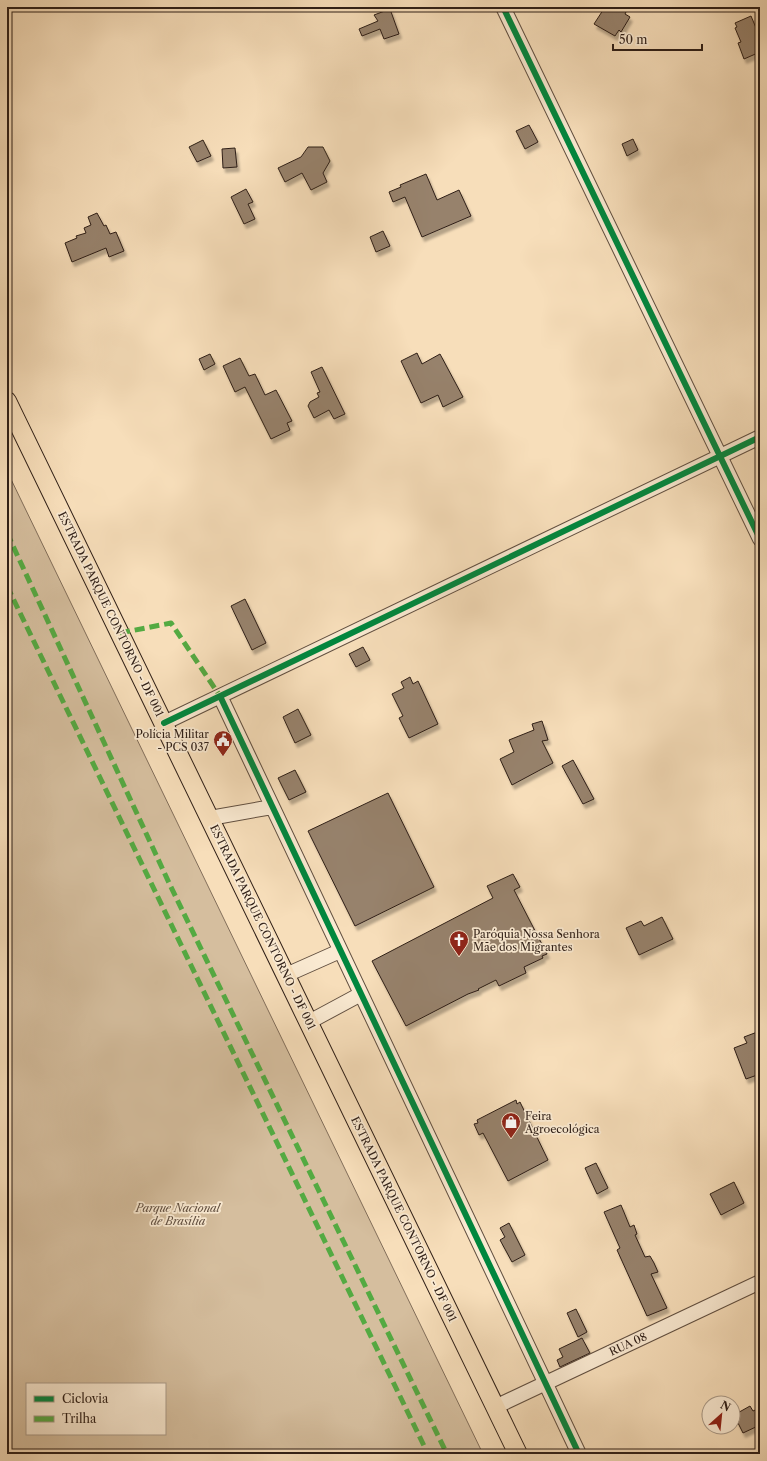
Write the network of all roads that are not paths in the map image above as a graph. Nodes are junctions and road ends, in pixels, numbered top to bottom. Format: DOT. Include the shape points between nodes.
graph roads {
  1 [pos="503,7"];
  2 [pos="7,401"];
  3 [pos="760,437"];
  4 [pos="720,456"];
  5 [pos="760,539"];
  6 [pos="220,696"];
  7 [pos="164,723"];
  8 [pos="272,807"];
  9 [pos="210,818"];
  10 [pos="340,951"];
  11 [pos="286,975"];
  12 [pos="361,994"];
  13 [pos="309,1022"];
  14 [pos="760,1282"];
  15 [pos="545,1383"];
  16 [pos="495,1407"];
  17 [pos="518,1454"];
  18 [pos="579,1454"];
  1 -- 4 [label="street"];
  2 -- 7 [label="main road, ESTRADA PARQUE CONTORNO - DF 001"];
  3 -- 4 [label="street"];
  4 -- 5 [label="street"];
  4 -- 6 [label="street"];
  6 -- 7 [label="street"];
  6 -- 8 [label="street"];
  7 -- 9 [label="main road, ESTRADA PARQUE CONTORNO - DF 001"];
  8 -- 9 [label="street"];
  8 -- 10 [label="street"];
  9 -- 11 [label="main road, ESTRADA PARQUE CONTORNO - DF 001"];
  10 -- 11 [label="street"];
  10 -- 12 [label="street"];
  11 -- 13 [label="main road, ESTRADA PARQUE CONTORNO - DF 001"];
  12 -- 13 [label="street"];
  12 -- 15 [label="street"];
  13 -- 16 [label="main road, ESTRADA PARQUE CONTORNO - DF 001"];
  14 -- 15 [label="street, RUA 08"];
  15 -- 16 [label="street, RUA 08"];
  15 -- 18 [label="street"];
  16 -- 17 [label="main road, ESTRADA PARQUE CONTORNO - DF 001"];
}
